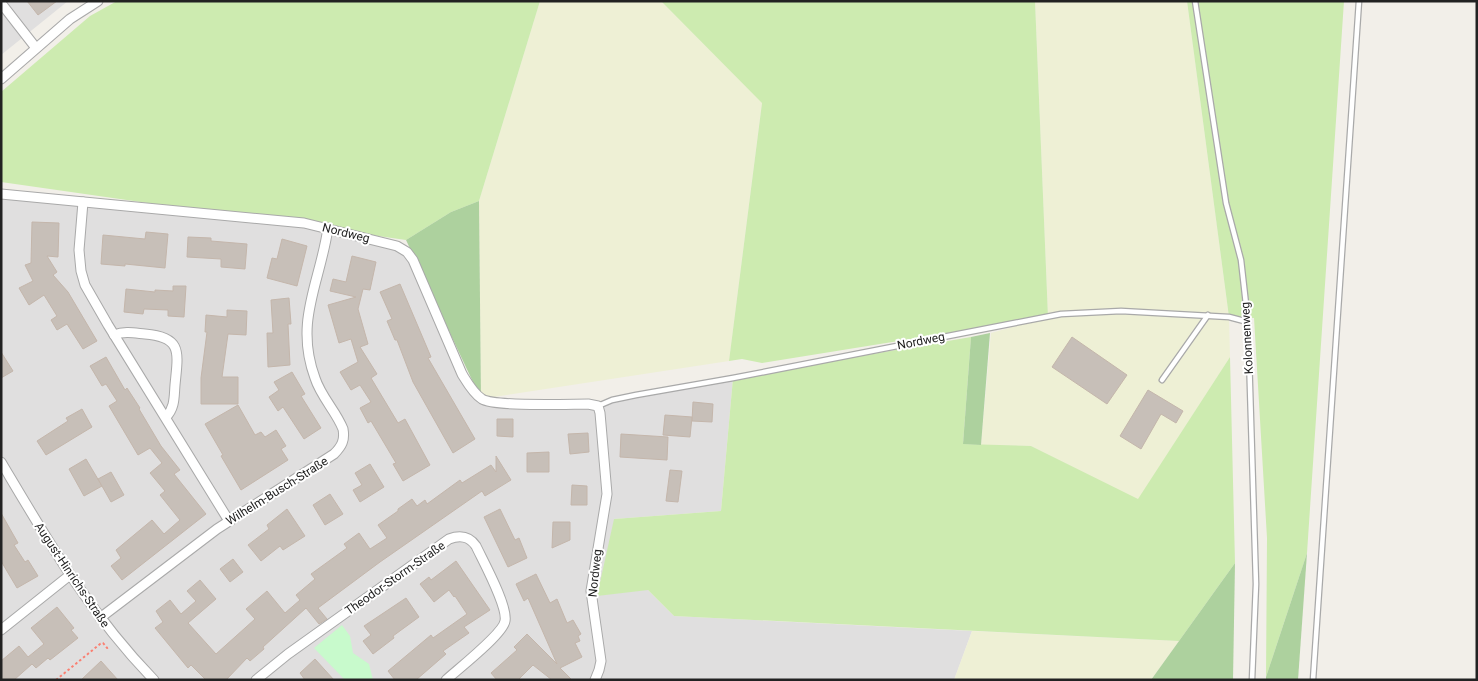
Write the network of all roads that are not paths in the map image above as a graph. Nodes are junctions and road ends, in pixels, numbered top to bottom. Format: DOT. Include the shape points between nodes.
graph roads {
  1 [pos="98,1"];
  2 [pos="1196,1"];
  3 [pos="1359,1"];
  4 [pos="1,3"];
  5 [pos="36,48"];
  6 [pos="1,79"];
  7 [pos="1,194"];
  8 [pos="83,202"];
  9 [pos="328,228"];
  10 [pos="1208,315"];
  11 [pos="1248,322"];
  12 [pos="114,335"];
  13 [pos="1162,380"];
  14 [pos="598,406"];
  15 [pos="166,417"];
  16 [pos="1,462"];
  17 [pos="229,521"];
  18 [pos="70,575"];
  19 [pos="100,618"];
  20 [pos="1,630"];
  21 [pos="154,680"];
  22 [pos="256,680"];
  23 [pos="446,680"];
  24 [pos="595,680"];
  25 [pos="1252,680"];
  26 [pos="1313,680"];
  1 -- 5 [label="street" via="70,19"];
  2 -- 11 [label="lane, Kolonnenweg" via="1226,204 1241,260"];
  3 -- 26 [label="lane"];
  4 -- 5 [label="street"];
  5 -- 6 [label="street"];
  7 -- 8 [label="street, Nordweg"];
  8 -- 9 [label="street, Nordweg"];
  8 -- 12 [label="street" via="81,272 88,291"];
  9 -- 14 [label="street, Nordweg" via="391,244 411,256 462,374 482,399 502,403"];
  9 -- 17 [label="street, Wilhelm-Busch-Straße" via="308,308 307,340 314,377 341,424 343,442 334,454"];
  10 -- 11 [label="lane, Nordweg"];
  10 -- 13 [label="lane"];
  10 -- 14 [label="lane, Nordweg" via="1121,311 1061,314 636,395"];
  11 -- 25 [label="lane, Kolonnenweg" via="1256,584"];
  12 -- 15 [label="street"];
  12 -- 15 [label="street" via="123,332 158,335 174,346 178,360 174,402"];
  14 -- 24 [label="street, Nordweg" via="607,494 591,588 601,661"];
  15 -- 17 [label="street"];
  16 -- 18 [label="street, August-Hinrichs-Straße"];
  17 -- 19 [label="street, Wilhelm-Busch-Straße"];
  18 -- 19 [label="street, August-Hinrichs-Straße"];
  18 -- 20 [label="street"];
  19 -- 21 [label="street, August-Hinrichs-Straße"];
  22 -- 23 [label="street, Theodor-Storm-Straße" via="449,539 461,537 476,546 503,605 506,619 500,631"];
}
